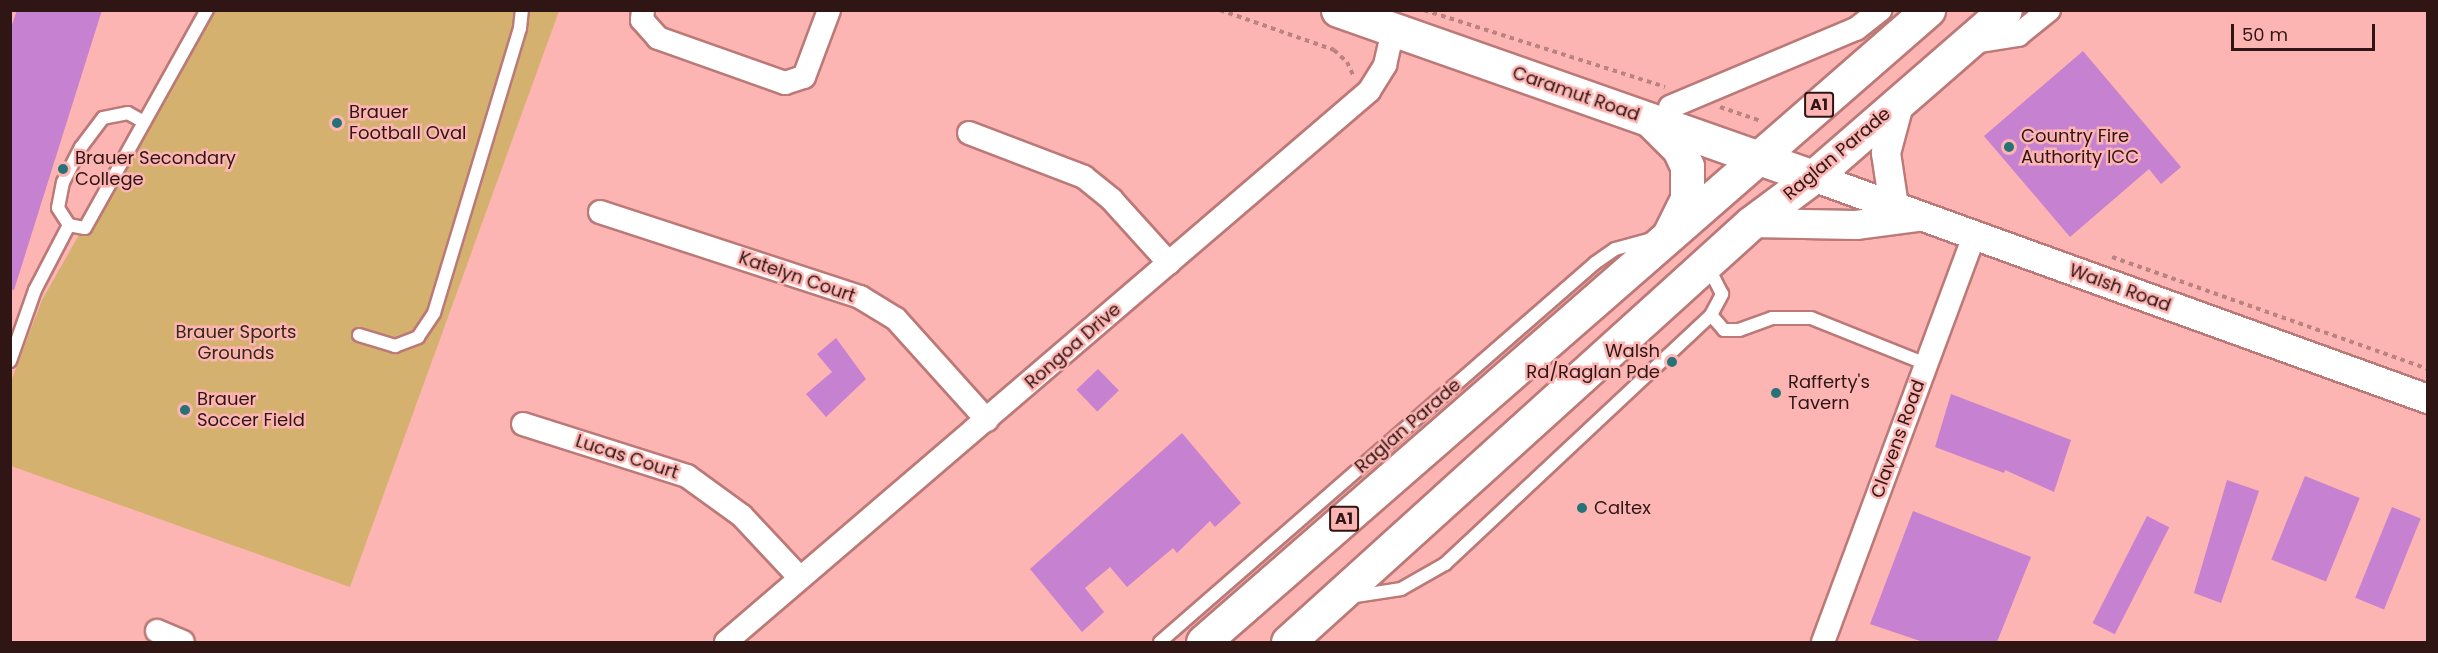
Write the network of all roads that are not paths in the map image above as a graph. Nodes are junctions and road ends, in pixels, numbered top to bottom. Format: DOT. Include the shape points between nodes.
graph roads {
  1 [pos="207,10"];
  2 [pos="522,10"];
  3 [pos="643,10"];
  4 [pos="829,10"];
  5 [pos="1338,10"];
  6 [pos="1880,10"];
  7 [pos="1928,10"];
  8 [pos="2005,10"];
  9 [pos="2049,10"];
  10 [pos="1856,29"];
  11 [pos="1394,30"];
  12 [pos="1968,43"];
  13 [pos="1879,52"];
  14 [pos="1907,95"];
  15 [pos="1660,113"];
  16 [pos="144,122"];
  17 [pos="969,133"];
  18 [pos="1759,157"];
  19 [pos="1813,177"];
  20 [pos="1894,206"];
  21 [pos="600,212"];
  22 [pos="1923,217"];
  23 [pos="1751,223"];
  24 [pos="69,225"];
  25 [pos="1670,235"];
  26 [pos="1974,235"];
  27 [pos="1169,263"];
  28 [pos="1707,265"];
  29 [pos="1711,315"];
  30 [pos="359,335"];
  31 [pos="10,361"];
  32 [pos="1926,364"];
  33 [pos="2427,399"];
  34 [pos="987,420"];
  35 [pos="523,424"];
  36 [pos="800,578"];
  37 [pos="1338,598"];
  38 [pos="157,630"];
  39 [pos="183,642"];
  40 [pos="726,642"];
  41 [pos="1160,642"];
  42 [pos="1203,642"];
  43 [pos="1288,642"];
  44 [pos="1823,642"];
  1 -- 16 [label="lane"];
  2 -- 30 [label="lane" via="520,28 434,313 418,337 395,346"];
  3 -- 4 [label="street" via="642,20 658,38 785,83 804,77"];
  5 -- 11 [label="main road, Caramut Road"];
  6 -- 10 [label="street"];
  7 -- 13 [label="main road, Raglan Parade / A1"];
  8 -- 12 [label="main road, Raglan Parade"];
  9 -- 12 [label="street" via="2018,35"];
  10 -- 13 [label="street"];
  10 -- 15 [label="street" via="1693,95"];
  11 -- 15 [label="main road, Caramut Road"];
  11 -- 27 [label="street, Rongoa Drive" via="1385,65 1369,91"];
  12 -- 14 [label="main road, Raglan Parade"];
  13 -- 14 [label="main road"];
  13 -- 18 [label="main road, Raglan Parade / A1"];
  14 -- 19 [label="main road, Raglan Parade"];
  14 -- 20 [label="street" via="1886,153"];
  15 -- 18 [label="main road, Caramut Road"];
  15 -- 25 [label="main road" via="1687,166 1687,199"];
  16 -- 24 [label="lane" via="86,228"];
  16 -- 24 [label="lane" via="128,113 103,118 81,147 63,182 58,208"];
  17 -- 27 [label="street" via="1084,177 1112,200"];
  18 -- 19 [label="main road, Caramut Road"];
  18 -- 25 [label="main road, Raglan Parade / A1"];
  19 -- 20 [label="street, Walsh Road"];
  19 -- 23 [label="main road, Raglan Parade"];
  20 -- 22 [label="street, Walsh Road"];
  21 -- 34 [label="street, Katelyn Court" via="860,297 896,319"];
  22 -- 23 [label="street" via="1856,225"];
  22 -- 26 [label="street, Walsh Road"];
  23 -- 28 [label="main road, Raglan Parade"];
  24 -- 31 [label="lane" via="35,290"];
  25 -- 41 [label="lane, Raglan Parade" via="1615,249 1595,263"];
  25 -- 42 [label="main road, Raglan Parade / A1"];
  26 -- 32 [label="street, Clavens Road"];
  26 -- 33 [label="street, Walsh Road"];
  27 -- 34 [label="street, Rongoa Drive"];
  28 -- 29 [label="lane" via="1722,294"];
  28 -- 37 [label="main road, Raglan Parade"];
  29 -- 32 [label="lane" via="1724,330 1738,330 1772,318 1811,318"];
  29 -- 37 [label="lane" via="1428,577 1401,589"];
  32 -- 44 [label="street, Clavens Road"];
  34 -- 36 [label="street, Rongoa Drive"];
  35 -- 36 [label="street, Lucas Court" via="687,476 742,516"];
  36 -- 40 [label="street, Rongoa Drive"];
  37 -- 43 [label="main road, Raglan Parade"];
  38 -- 39 [label="street"];
}
